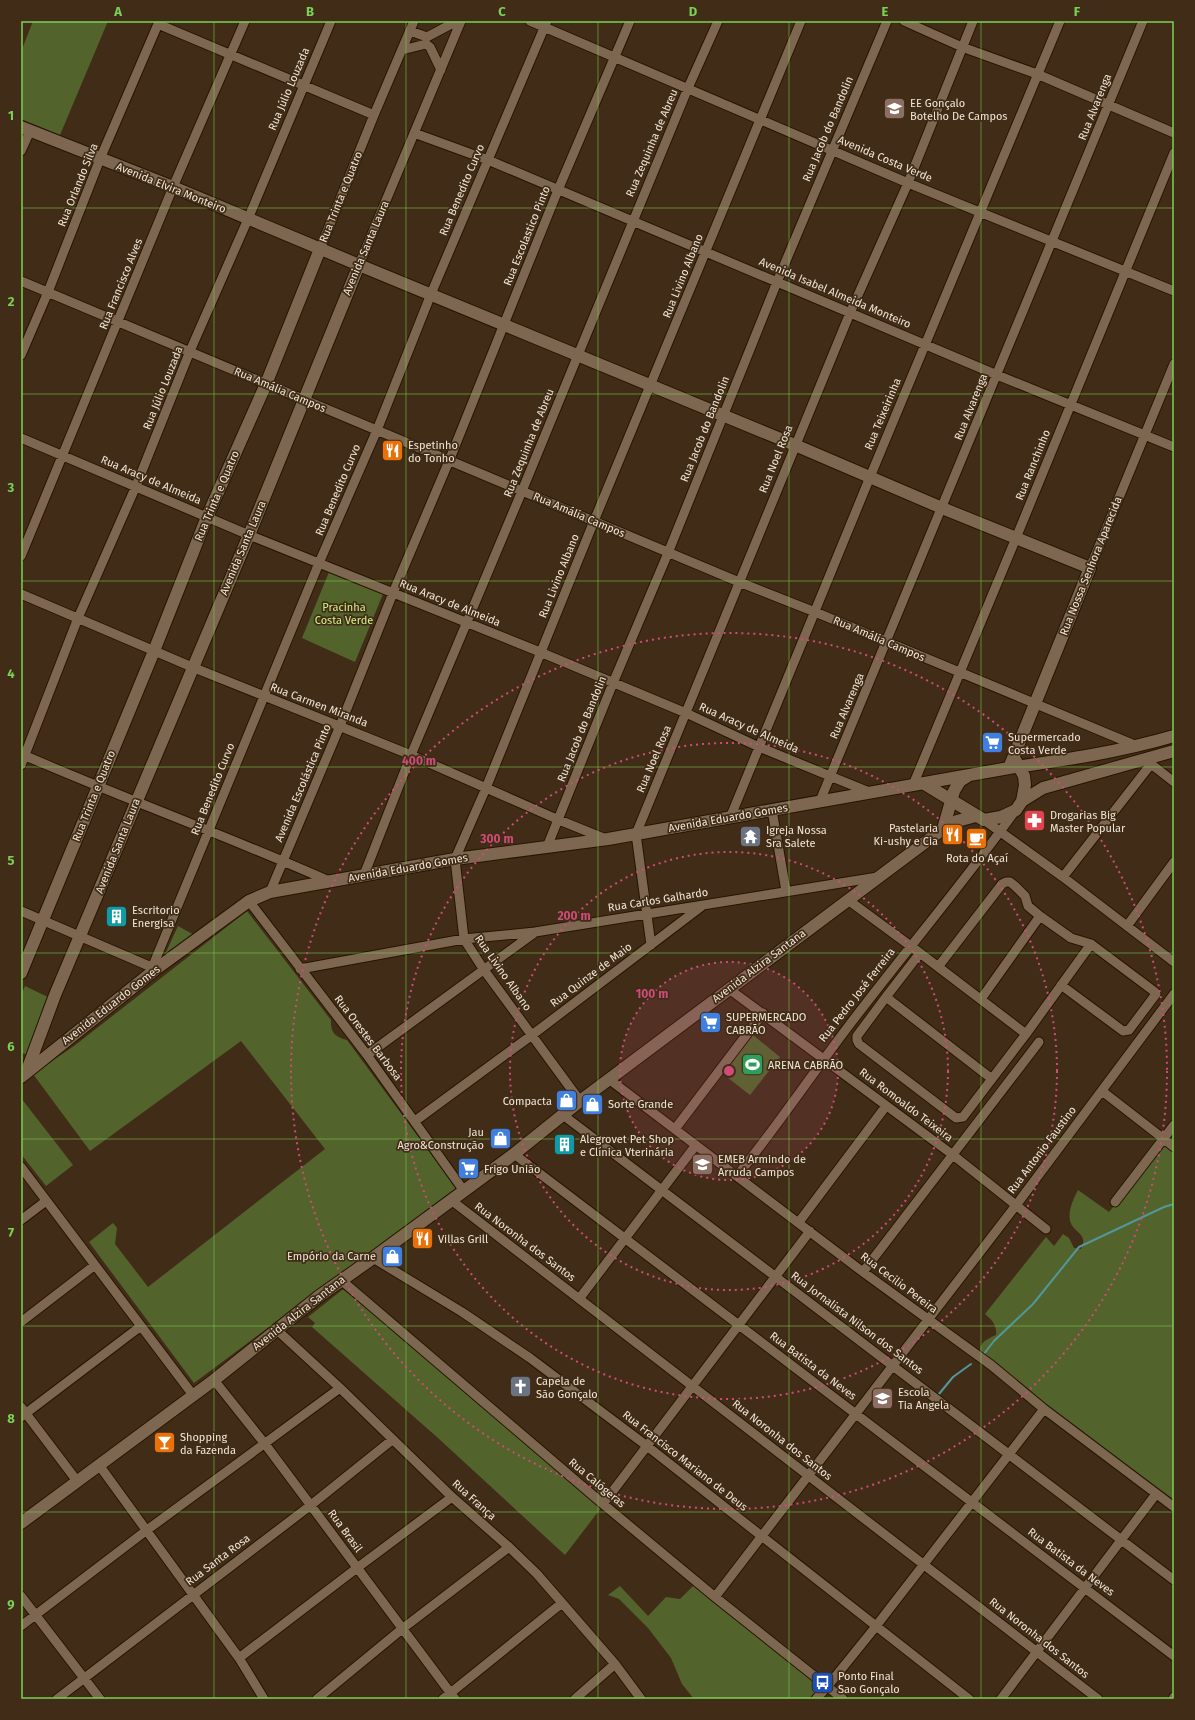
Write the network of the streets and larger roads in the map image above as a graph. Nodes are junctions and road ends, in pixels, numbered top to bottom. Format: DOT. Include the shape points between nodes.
graph roads {
  1 [pos="245,21"];
  2 [pos="331,21"];
  3 [pos="414,21"];
  4 [pos="457,21"];
  5 [pos="461,21"];
  6 [pos="530,21"];
  7 [pos="630,21"];
  8 [pos="718,21"];
  9 [pos="802,21"];
  10 [pos="887,21"];
  11 [pos="904,21"];
  12 [pos="973,21"];
  13 [pos="1060,21"];
  14 [pos="1143,21"];
  15 [pos="546,24"];
  16 [pos="410,31"];
  17 [pos="427,40"];
  18 [pos="962,47"];
  19 [pos="402,50"];
  20 [pos="230,54"];
  21 [pos="615,57"];
  22 [pos="441,70"];
  23 [pos="1037,74"];
  24 [pos="303,86"];
  25 [pos="688,88"];
  26 [pos="1108,106"];
  27 [pos="374,115"];
  28 [pos="760,120"];
  29 [pos="26,129"];
  30 [pos="414,133"];
  31 [pos="1174,133"];
  32 [pos="21,150"];
  33 [pos="832,150"];
  34 [pos="1174,153"];
  35 [pos="100,159"];
  36 [pos="488,160"];
  37 [pos="908,183"];
  38 [pos="173,187"];
  39 [pos="558,190"];
  40 [pos="980,212"];
  41 [pos="248,219"];
  42 [pos="633,221"];
  43 [pos="1053,242"];
  44 [pos="320,249"];
  45 [pos="706,252"];
  46 [pos="359,266"];
  47 [pos="1125,272"];
  48 [pos="21,280"];
  49 [pos="777,282"];
  50 [pos="1174,291"];
  51 [pos="48,292"];
  52 [pos="431,294"];
  53 [pos="850,313"];
  54 [pos="119,322"];
  55 [pos="504,324"];
  56 [pos="926,344"];
  57 [pos="190,352"];
  58 [pos="21,355"];
  59 [pos="578,355"];
  60 [pos="1174,364"];
  61 [pos="997,375"];
  62 [pos="266,384"];
  63 [pos="651,385"];
  64 [pos="304,400"];
  65 [pos="1071,404"];
  66 [pos="724,415"];
  67 [pos="377,430"];
  68 [pos="1145,434"];
  69 [pos="21,438"];
  70 [pos="795,444"];
  71 [pos="1174,447"];
  72 [pos="63,455"];
  73 [pos="450,461"];
  74 [pos="870,477"];
  75 [pos="136,486"];
  76 [pos="522,491"];
  77 [pos="942,508"];
  78 [pos="207,517"];
  79 [pos="594,522"];
  80 [pos="249,535"];
  81 [pos="1016,538"];
  82 [pos="668,553"];
  83 [pos="21,556"];
  84 [pos="320,563"];
  85 [pos="1090,568"];
  86 [pos="739,582"];
  87 [pos="393,593"];
  88 [pos="21,594"];
  89 [pos="815,612"];
  90 [pos="78,618"];
  91 [pos="466,622"];
  92 [pos="887,642"];
  93 [pos="154,651"];
  94 [pos="540,652"];
  95 [pos="192,667"];
  96 [pos="960,672"];
  97 [pos="613,683"];
  98 [pos="264,697"];
  99 [pos="1035,703"];
  100 [pos="686,713"];
  101 [pos="340,726"];
  102 [pos="1174,736"];
  103 [pos="1138,746"];
  104 [pos="759,747"];
  105 [pos="1174,751"];
  106 [pos="23,754"];
  107 [pos="411,755"];
  108 [pos="1149,761"];
  109 [pos="21,765"];
  110 [pos="1014,767"];
  111 [pos="969,775"];
  112 [pos="830,776"];
  113 [pos="1174,782"];
  114 [pos="918,784"];
  115 [pos="98,786"];
  116 [pos="486,788"];
  117 [pos="869,792"];
  118 [pos="952,800"];
  119 [pos="820,801"];
  120 [pos="136,802"];
  121 [pos="1019,805"];
  122 [pos="772,810"];
  123 [pos="730,818"];
  124 [pos="980,818"];
  125 [pos="559,820"];
  126 [pos="942,829"];
  127 [pos="209,830"];
  128 [pos="1000,832"];
  129 [pos="636,834"];
  130 [pos="608,839"];
  131 [pos="547,847"];
  132 [pos="455,859"];
  133 [pos="283,861"];
  134 [pos="1174,862"];
  135 [pos="364,875"];
  136 [pos="878,877"];
  137 [pos="1063,878"];
  138 [pos="329,881"];
  139 [pos="786,891"];
  140 [pos="270,892"];
  141 [pos="848,900"];
  142 [pos="249,901"];
  143 [pos="704,905"];
  144 [pos="21,911"];
  145 [pos="646,914"];
  146 [pos="1040,916"];
  147 [pos="43,921"];
  148 [pos="1127,926"];
  149 [pos="535,932"];
  150 [pos="81,937"];
  151 [pos="464,939"];
  152 [pos="1090,944"];
  153 [pos="651,945"];
  154 [pos="911,946"];
  155 [pos="920,953"];
  156 [pos="1174,962"];
  157 [pos="938,967"];
  158 [pos="154,969"];
  159 [pos="300,969"];
  160 [pos="484,970"];
  161 [pos="21,973"];
  162 [pos="1061,985"];
  163 [pos="729,989"];
  164 [pos="1174,994"];
  165 [pos="886,997"];
  166 [pos="981,1000"];
  167 [pos="763,1013"];
  168 [pos="532,1034"];
  169 [pos="1026,1034"];
  170 [pos="1039,1042"];
  171 [pos="367,1055"];
  172 [pos="824,1058"];
  173 [pos="23,1075"];
  174 [pos="992,1079"];
  175 [pos="610,1080"];
  176 [pos="1102,1091"];
  177 [pos="580,1101"];
  178 [pos="886,1106"];
  179 [pos="563,1115"];
  180 [pos="415,1121"];
  181 [pos="1174,1125"];
  182 [pos="675,1129"];
  183 [pos="1164,1139"];
  184 [pos="696,1145"];
  185 [pos="1174,1147"];
  186 [pos="514,1154"];
  187 [pos="953,1155"];
  188 [pos="21,1167"];
  189 [pos="737,1176"];
  190 [pos="662,1190"];
  191 [pos="464,1191"];
  192 [pos="451,1200"];
  193 [pos="46,1201"];
  194 [pos="1115,1202"];
  195 [pos="1017,1204"];
  196 [pos="21,1220"];
  197 [pos="799,1222"];
  198 [pos="1046,1229"];
  199 [pos="810,1231"];
  200 [pos="626,1238"];
  201 [pos="373,1258"];
  202 [pos="95,1264"];
  203 [pos="863,1272"];
  204 [pos="776,1277"];
  205 [pos="341,1280"];
  206 [pos="579,1299"];
  207 [pos="928,1320"];
  208 [pos="21,1322"];
  209 [pos="739,1324"];
  210 [pos="141,1326"];
  211 [pos="277,1330"];
  212 [pos="894,1365"];
  213 [pos="214,1380"];
  214 [pos="692,1386"];
  215 [pos="340,1388"];
  216 [pos="194,1395"];
  217 [pos="1044,1409"];
  218 [pos="23,1412"];
  219 [pos="856,1414"];
  220 [pos="392,1440"];
  221 [pos="265,1444"];
  222 [pos="647,1446"];
  223 [pos="1009,1454"];
  224 [pos="99,1465"];
  225 [pos="808,1476"];
  226 [pos="77,1481"];
  227 [pos="1156,1494"];
  228 [pos="452,1497"];
  229 [pos="972,1502"];
  230 [pos="603,1504"];
  231 [pos="311,1505"];
  232 [pos="1174,1507"];
  233 [pos="21,1523"];
  234 [pos="147,1530"];
  235 [pos="762,1536"];
  236 [pos="1121,1540"];
  237 [pos="509,1547"];
  238 [pos="923,1564"];
  239 [pos="357,1568"];
  240 [pos="1174,1580"];
  241 [pos="1085,1588"];
  242 [pos="192,1595"];
  243 [pos="21,1596"];
  244 [pos="715,1597"];
  245 [pos="562,1603"];
  246 [pos="36,1615"];
  247 [pos="21,1626"];
  248 [pos="876,1627"];
  249 [pos="402,1630"];
  250 [pos="1037,1652"];
  251 [pos="1174,1656"];
  252 [pos="239,1658"];
  253 [pos="615,1664"];
  254 [pos="85,1678"];
  255 [pos="827,1687"];
  256 [pos="449,1697"];
  257 [pos="57,1699"];
  258 [pos="100,1699"];
  259 [pos="264,1699"];
  260 [pos="317,1699"];
  261 [pos="576,1699"];
  262 [pos="641,1699"];
  263 [pos="816,1699"];
  264 [pos="843,1699"];
  265 [pos="969,1699"];
  266 [pos="1002,1699"];
  267 [pos="1098,1699"];
  1 -- 20 [label="street, Rua Francisco Alves"];
  2 -- 24 [label="street, Rua Júlio Louzada"];
  3 -- 16 [label="street, Rua Trinta e Quatro"];
  4 -- 17 [label="street"];
  5 -- 22 [label="street, Avenida Santa Laura"];
  6 -- 15 [label="street, Avenida Costa Verde"];
  7 -- 21 [label="street, Rua Escolastico Pinto"];
  8 -- 25 [label="street, Rua Zequinha de Abreu"];
  9 -- 28 [label="street, Rua Livino Albano"];
  10 -- 33 [label="street, Rua Jacob do Bandolin"];
  11 -- 18 [label="street"];
  12 -- 18 [label="street, Rua Noel Rosa"];
  13 -- 23 [label="street, Rua Teixeirinha"];
  14 -- 26 [label="street, Rua Alvarenga"];
  15 -- 21 [label="street, Avenida Costa Verde"];
  15 -- 36 [label="street, Rua Benedito Curvo"];
  16 -- 17 [label="street"];
  16 -- 19 [label="street, Rua Trinta e Quatro"];
  17 -- 19 [label="street"];
  17 -- 22 [label="street"];
  18 -- 23 [label="street"];
  18 -- 37 [label="street, Rua Noel Rosa"];
  19 -- 27 [label="street, Rua Trinta e Quatro"];
  20 -- 24 [label="street"];
  20 -- 35 [label="street, Rua Orlando Silva" via="158,24"];
  20 -- 38 [label="street, Rua Francisco Alves"];
  21 -- 25 [label="street, Avenida Costa Verde"];
  21 -- 39 [label="street, Rua Escolastico Pinto"];
  22 -- 30 [label="street, Avenida Santa Laura"];
  23 -- 26 [label="street"];
  23 -- 40 [label="street, Rua Teixeirinha"];
  24 -- 27 [label="street"];
  24 -- 41 [label="street, Rua Júlio Louzada"];
  25 -- 28 [label="street, Avenida Costa Verde"];
  25 -- 42 [label="street, Rua Zequinha de Abreu"];
  26 -- 31 [label="street"];
  26 -- 43 [label="street, Rua Alvarenga"];
  27 -- 44 [label="street, Rua Trinta e Quatro"];
  28 -- 33 [label="street, Avenida Costa Verde"];
  28 -- 45 [label="street, Rua Livino Albano"];
  29 -- 32 [label="street"];
  29 -- 35 [label="street, Avenida Elvira Monteiro"];
  30 -- 36 [label="street, Avenida Isabel Almeida Monteiro"];
  30 -- 46 [label="street, Avenida Santa Laura"];
  33 -- 37 [label="street, Avenida Costa Verde"];
  33 -- 49 [label="street, Rua Jacob do Bandolin"];
  34 -- 47 [label="street, Rua Ranchinho"];
  35 -- 38 [label="street, Avenida Elvira Monteiro"];
  35 -- 51 [label="street, Rua Orlando Silva"];
  36 -- 39 [label="street, Avenida Isabel Almeida Monteiro"];
  36 -- 52 [label="street, Rua Benedito Curvo"];
  37 -- 40 [label="street, Avenida Costa Verde"];
  37 -- 53 [label="street, Rua Noel Rosa"];
  38 -- 41 [label="street, Avenida Elvira Monteiro"];
  38 -- 54 [label="street, Rua Francisco Alves"];
  39 -- 42 [label="street, Avenida Isabel Almeida Monteiro"];
  39 -- 55 [label="street, Rua Escolastico Pinto"];
  40 -- 43 [label="street, Avenida Costa Verde"];
  40 -- 56 [label="street, Rua Teixeirinha"];
  41 -- 44 [label="street, Avenida Elvira Monteiro"];
  41 -- 57 [label="street, Rua Júlio Louzada"];
  42 -- 45 [label="street, Avenida Isabel Almeida Monteiro"];
  42 -- 59 [label="street, Rua Zequinha de Abreu"];
  43 -- 47 [label="street, Avenida Costa Verde"];
  43 -- 61 [label="street, Rua Alvarenga"];
  44 -- 46 [label="street"];
  44 -- 62 [label="street, Rua Trinta e Quatro"];
  45 -- 49 [label="street, Avenida Isabel Almeida Monteiro"];
  45 -- 63 [label="street, Rua Livino Albano"];
  46 -- 52 [label="street"];
  46 -- 64 [label="street, Avenida Santa Laura"];
  47 -- 50 [label="street, Avenida Costa Verde"];
  47 -- 65 [label="street, Rua Ranchinho"];
  48 -- 51 [label="street, Rua Amália Campos"];
  49 -- 53 [label="street, Avenida Isabel Almeida Monteiro"];
  49 -- 66 [label="street, Rua Jacob do Bandolin"];
  51 -- 54 [label="street, Rua Amália Campos"];
  51 -- 58 [label="street, Rua Orlando Silva"];
  52 -- 55 [label="street"];
  52 -- 67 [label="street, Rua Benedito Curvo"];
  53 -- 56 [label="street, Avenida Isabel Almeida Monteiro"];
  53 -- 70 [label="street, Rua Noel Rosa"];
  54 -- 57 [label="street, Rua Amália Campos"];
  54 -- 72 [label="street, Rua Francisco Alves"];
  55 -- 59 [label="street"];
  55 -- 73 [label="street, Rua Escolastico Pinto"];
  56 -- 61 [label="street, Avenida Isabel Almeida Monteiro"];
  56 -- 74 [label="street, Rua Teixeirinha"];
  57 -- 62 [label="street, Rua Amália Campos"];
  57 -- 75 [label="street, Rua Júlio Louzada"];
  59 -- 63 [label="street"];
  59 -- 76 [label="street, Rua Zequinha de Abreu"];
  60 -- 68 [label="street, Rua Nossa Senhora Aparecida"];
  61 -- 65 [label="street, Avenida Isabel Almeida Monteiro"];
  61 -- 77 [label="street, Rua Alvarenga"];
  62 -- 64 [label="street, Rua Amália Campos"];
  62 -- 78 [label="street, Rua Trinta e Quatro"];
  63 -- 66 [label="street"];
  63 -- 79 [label="street, Rua Livino Albano"];
  64 -- 67 [label="street, Rua Amália Campos"];
  64 -- 80 [label="street, Avenida Santa Laura"];
  65 -- 68 [label="street, Avenida Isabel Almeida Monteiro"];
  65 -- 81 [label="street, Rua Ranchinho"];
  66 -- 70 [label="street"];
  66 -- 82 [label="street, Rua Jacob do Bandolin"];
  67 -- 73 [label="street, Rua Amália Campos"];
  67 -- 84 [label="street, Rua Benedito Curvo"];
  68 -- 71 [label="street, Avenida Isabel Almeida Monteiro"];
  68 -- 85 [label="street, Rua Nossa Senhora Aparecida"];
  69 -- 72 [label="street, Rua Aracy de Almeida"];
  70 -- 74 [label="street"];
  70 -- 86 [label="street, Rua Noel Rosa"];
  72 -- 75 [label="street, Rua Aracy de Almeida"];
  72 -- 83 [label="street, Rua Francisco Alves"];
  73 -- 76 [label="street, Rua Amália Campos"];
  73 -- 87 [label="street, Avenida Escolástica Pinto"];
  74 -- 77 [label="street"];
  74 -- 89 [label="street, Rua Teixeirinha"];
  75 -- 78 [label="street, Rua Aracy de Almeida"];
  75 -- 90 [label="street, Rua Júlio Louzada"];
  76 -- 79 [label="street, Rua Amália Campos"];
  76 -- 91 [label="street, Rua Zequinha de Abreu"];
  77 -- 81 [label="street"];
  77 -- 92 [label="street, Rua Alvarenga"];
  78 -- 80 [label="street, Rua Aracy de Almeida"];
  78 -- 93 [label="street, Rua Trinta e Quatro"];
  79 -- 82 [label="street, Rua Amália Campos"];
  79 -- 94 [label="street, Rua Livino Albano"];
  80 -- 84 [label="street, Rua Aracy de Almeida"];
  80 -- 95 [label="street, Avenida Santa Laura"];
  81 -- 85 [label="street"];
  81 -- 96 [label="street, Rua Ranchinho"];
  82 -- 86 [label="street, Rua Amália Campos"];
  82 -- 97 [label="street, Rua Jacob do Bandolin"];
  84 -- 87 [label="street, Rua Aracy de Almeida"];
  84 -- 98 [label="street, Rua Benedito Curvo"];
  85 -- 99 [label="street, Rua Nossa Senhora Aparecida"];
  86 -- 89 [label="street, Rua Amália Campos"];
  86 -- 100 [label="street, Rua Noel Rosa"];
  87 -- 91 [label="street, Rua Aracy de Almeida"];
  87 -- 101 [label="street, Avenida Escolástica Pinto"];
  88 -- 90 [label="street, Rua Carmen Miranda"];
  89 -- 92 [label="street, Rua Amália Campos"];
  89 -- 104 [label="street, Rua Teixeirinha"];
  90 -- 93 [label="street, Rua Carmen Miranda"];
  90 -- 106 [label="street, Rua Júlio Louzada"];
  91 -- 94 [label="street, Rua Aracy de Almeida"];
  91 -- 107 [label="street, Rua Zequinha de Abreu"];
  92 -- 96 [label="street, Rua Amália Campos"];
  92 -- 112 [label="street, Rua Alvarenga"];
  93 -- 95 [label="street, Rua Carmen Miranda"];
  93 -- 115 [label="street, Rua Trinta e Quatro"];
  94 -- 97 [label="street, Rua Aracy de Almeida"];
  94 -- 116 [label="street, Rua Livino Albano"];
  95 -- 98 [label="street, Rua Carmen Miranda"];
  95 -- 120 [label="street, Avenida Santa Laura"];
  96 -- 99 [label="street, Rua Amália Campos"];
  96 -- 114 [label="street, Rua Ranchinho"];
  97 -- 100 [label="street, Rua Aracy de Almeida"];
  97 -- 125 [label="street, Rua Jacob do Bandolin"];
  98 -- 101 [label="street, Rua Carmen Miranda"];
  98 -- 127 [label="street, Rua Benedito Curvo"];
  99 -- 103 [label="street, Rua Amália Campos"];
  99 -- 110 [label="street, Rua Nossa Senhora Aparecida" via="1015,751"];
  100 -- 104 [label="street, Rua Aracy de Almeida"];
  100 -- 129 [label="street, Rua Noel Rosa"];
  101 -- 107 [label="street, Rua Carmen Miranda"];
  101 -- 133 [label="street, Avenida Escolástica Pinto"];
  102 -- 103 [label="street"];
  103 -- 110 [label="street"];
  104 -- 112 [label="street, Rua Aracy de Almeida"];
  104 -- 123 [label="street, Rua Teixeirinha"];
  105 -- 108 [label="street"];
  106 -- 109 [label="street, Rua Júlio Louzada"];
  106 -- 115 [label="street"];
  107 -- 116 [label="street, Rua Carmen Miranda"];
  107 -- 135 [label="street, Rua Zequinha de Abreu"];
  108 -- 113 [label="street"];
  108 -- 121 [label="street" via="1044,788"];
  108 -- 137 [label="street"];
  110 -- 111 [label="street"];
  110 -- 121 [label="street" via="1024,776 1025,785"];
  111 -- 114 [label="street, Avenida Eduardo Gomes"];
  111 -- 118 [label="street" via="960,780"];
  112 -- 117 [label="street, Rua Aracy de Almeida"];
  112 -- 119 [label="street, Rua Alvarenga"];
  114 -- 117 [label="street, Avenida Eduardo Gomes"];
  114 -- 118 [label="street"];
  115 -- 120 [label="street"];
  115 -- 147 [label="street, Rua Trinta e Quatro"];
  116 -- 125 [label="street, Rua Carmen Miranda"];
  116 -- 132 [label="street, Rua Livino Albano"];
  117 -- 119 [label="street, Avenida Eduardo Gomes"];
  118 -- 124 [label="street"];
  118 -- 126 [label="street"];
  119 -- 122 [label="street, Avenida Eduardo Gomes"];
  120 -- 127 [label="street"];
  120 -- 150 [label="street, Avenida Santa Laura"];
  121 -- 124 [label="street" via="1001,817"];
  121 -- 128 [label="street, Rua Pedro José Ferreira"];
  122 -- 123 [label="street, Avenida Eduardo Gomes"];
  122 -- 139 [label="street"];
  123 -- 129 [label="street, Avenida Eduardo Gomes"];
  124 -- 126 [label="street, Avenida Alzira Santana" via="957,821"];
  124 -- 128 [label="street"];
  125 -- 130 [label="street, Rua Carmen Miranda"];
  125 -- 131 [label="street, Rua Jacob do Bandolin"];
  126 -- 136 [label="street, Avenida Alzira Santana"];
  127 -- 133 [label="street"];
  127 -- 158 [label="street, Rua Benedito Curvo"];
  128 -- 137 [label="street"];
  128 -- 154 [label="street, Rua Pedro José Ferreira"];
  129 -- 130 [label="street, Avenida Eduardo Gomes"];
  129 -- 145 [label="street, Rua Noel Rosa"];
  130 -- 131 [label="street, Avenida Eduardo Gomes"];
  131 -- 132 [label="street, Avenida Eduardo Gomes"];
  132 -- 135 [label="street, Avenida Eduardo Gomes"];
  132 -- 151 [label="street, Rua Livino Albano"];
  133 -- 138 [label="street"];
  133 -- 140 [label="street, Avenida Escolástica Pinto"];
  134 -- 148 [label="street"];
  135 -- 138 [label="street, Avenida Eduardo Gomes"];
  136 -- 139 [label="street, Rua Carlos Galhardo"];
  136 -- 141 [label="street, Avenida Alzira Santana"];
  137 -- 148 [label="street"];
  138 -- 140 [label="street, Avenida Eduardo Gomes"];
  139 -- 143 [label="street, Rua Carlos Galhardo"];
  140 -- 142 [label="street, Avenida Eduardo Gomes"];
  141 -- 154 [label="street"];
  141 -- 163 [label="street, Avenida Alzira Santana"];
  142 -- 158 [label="street, Avenida Eduardo Gomes"];
  142 -- 159 [label="street, Rua Orestes Barbosa"];
  143 -- 145 [label="street, Rua Carlos Galhardo"];
  143 -- 153 [label="street, Rua Quinze de Maio"];
  144 -- 147 [label="street"];
  145 -- 149 [label="street, Rua Carlos Galhardo"];
  145 -- 153 [label="street, Rua Noel Rosa"];
  146 -- 152 [label="street" via="1071,938"];
  146 -- 157 [label="street" via="1028,906 1022,892 1010,882 1002,884"];
  146 -- 166 [label="street"];
  147 -- 150 [label="street"];
  147 -- 161 [label="street, Rua Trinta e Quatro"];
  148 -- 156 [label="street"];
  149 -- 151 [label="street, Rua Carlos Galhardo"];
  149 -- 160 [label="street"];
  150 -- 158 [label="street"];
  150 -- 173 [label="street, Avenida Santa Laura"];
  151 -- 159 [label="street, Rua Carlos Galhardo"];
  151 -- 160 [label="street, Rua Livino Albano"];
  152 -- 162 [label="street"];
  152 -- 162 [label="street" via="1155,992 1155,997 1129,1030 1123,1031"];
  153 -- 168 [label="street, Rua Quinze de Maio"];
  154 -- 155 [label="street"];
  154 -- 172 [label="street, Rua Pedro José Ferreira"];
  155 -- 157 [label="street"];
  155 -- 165 [label="street"];
  157 -- 166 [label="street"];
  158 -- 173 [label="street, Avenida Eduardo Gomes"];
  159 -- 171 [label="street, Rua Orestes Barbosa"];
  160 -- 168 [label="street, Rua Livino Albano"];
  160 -- 171 [label="street"];
  162 -- 169 [label="street"];
  163 -- 167 [label="street, Rua Romoaldo Teixeira"];
  163 -- 175 [label="street, Avenida Alzira Santana"];
  164 -- 176 [label="street, Rua Antonio Faustino"];
  165 -- 174 [label="street"];
  165 -- 174 [label="street" via="857,1036 859,1044 956,1118 963,1117"];
  166 -- 169 [label="street"];
  167 -- 172 [label="street, Rua Romoaldo Teixeira"];
  167 -- 182 [label="street"];
  168 -- 177 [label="street, Rua Livino Albano"];
  168 -- 180 [label="street, Rua Quinze de Maio"];
  169 -- 174 [label="street"];
  170 -- 187 [label="street"];
  171 -- 180 [label="street, Rua Orestes Barbosa"];
  172 -- 178 [label="street, Rua Romoaldo Teixeira"];
  172 -- 189 [label="street, Rua Pedro José Ferreira"];
  175 -- 177 [label="street, Avenida Alzira Santana"];
  175 -- 182 [label="street, Rua Cecilio Pereira"];
  176 -- 183 [label="street"];
  176 -- 195 [label="street, Rua Antonio Faustino"];
  177 -- 179 [label="street, Avenida Alzira Santana"];
  178 -- 187 [label="street, Rua Romoaldo Teixeira"];
  178 -- 197 [label="street"];
  179 -- 186 [label="street, Avenida Alzira Santana"];
  179 -- 190 [label="street, Rua Jornalista Nilson dos Santos"];
  180 -- 191 [label="street, Rua Orestes Barbosa"];
  181 -- 183 [label="street"];
  182 -- 184 [label="street, Rua Cecilio Pereira"];
  183 -- 185 [label="street"];
  183 -- 194 [label="street"];
  184 -- 189 [label="street, Rua Cecilio Pereira"];
  184 -- 190 [label="street"];
  186 -- 191 [label="street, Avenida Alzira Santana"];
  186 -- 200 [label="street, Rua Batista da Neves"];
  187 -- 195 [label="street, Rua Romoaldo Teixeira"];
  187 -- 203 [label="street"];
  188 -- 193 [label="street"];
  189 -- 197 [label="street, Rua Cecilio Pereira"];
  190 -- 200 [label="street"];
  190 -- 204 [label="street, Rua Jornalista Nilson dos Santos"];
  191 -- 192 [label="street, Avenida Alzira Santana"];
  192 -- 201 [label="street, Avenida Alzira Santana"];
  192 -- 206 [label="street, Rua Noronha dos Santos"];
  193 -- 196 [label="street"];
  193 -- 202 [label="street"];
  195 -- 198 [label="street, Rua Romoaldo Teixeira"];
  195 -- 207 [label="street, Rua Antonio Faustino"];
  197 -- 199 [label="street, Rua Cecilio Pereira"];
  199 -- 203 [label="street, Rua Cecilio Pereira"];
  199 -- 204 [label="street"];
  200 -- 206 [label="street"];
  200 -- 209 [label="street, Rua Batista da Neves"];
  201 -- 205 [label="street, Avenida Alzira Santana"];
  201 -- 222 [label="street, Rua Francisco Mariano de Deus" via="462,1312 530,1358"];
  202 -- 208 [label="street"];
  202 -- 210 [label="street"];
  203 -- 207 [label="street, Rua Cecilio Pereira"];
  204 -- 209 [label="street"];
  204 -- 212 [label="street, Rua Jornalista Nilson dos Santos"];
  205 -- 211 [label="street, Avenida Alzira Santana"];
  205 -- 230 [label="street, Rua Calógeras"];
  206 -- 214 [label="street, Rua Noronha dos Santos"];
  207 -- 212 [label="street, Rua Antonio Faustino"];
  207 -- 217 [label="street, Rua Cecilio Pereira" via="991,1365"];
  209 -- 214 [label="street"];
  209 -- 219 [label="street, Rua Batista da Neves"];
  210 -- 216 [label="street"];
  210 -- 218 [label="street"];
  211 -- 213 [label="street, Avenida Alzira Santana"];
  211 -- 215 [label="street, Rua França"];
  212 -- 219 [label="street, Rua Antonio Faustino"];
  212 -- 223 [label="street, Rua Jornalista Nilson dos Santos"];
  213 -- 216 [label="street, Avenida Alzira Santana"];
  213 -- 221 [label="street, Rua Brasil"];
  214 -- 222 [label="street"];
  214 -- 225 [label="street, Rua Noronha dos Santos"];
  215 -- 220 [label="street, Rua França"];
  215 -- 221 [label="street"];
  216 -- 224 [label="street, Avenida Alzira Santana"];
  217 -- 223 [label="street"];
  217 -- 227 [label="street, Rua Cecilio Pereira"];
  218 -- 226 [label="street"];
  219 -- 225 [label="street, Rua Antonio Faustino"];
  219 -- 229 [label="street, Rua Batista da Neves"];
  220 -- 228 [label="street, Rua França"];
  220 -- 231 [label="street, Rua Santa Rosa"];
  221 -- 231 [label="street, Rua Brasil"];
  221 -- 234 [label="street"];
  222 -- 230 [label="street"];
  222 -- 235 [label="street, Rua Francisco Mariano de Deus"];
  223 -- 229 [label="street"];
  223 -- 236 [label="street, Rua Jornalista Nilson dos Santos"];
  224 -- 226 [label="street, Avenida Alzira Santana"];
  224 -- 234 [label="street"];
  225 -- 235 [label="street, Rua Antonio Faustino"];
  225 -- 238 [label="street, Rua Noronha dos Santos"];
  226 -- 233 [label="street, Avenida Alzira Santana"];
  227 -- 232 [label="street, Rua Cecilio Pereira"];
  227 -- 236 [label="street"];
  228 -- 237 [label="street, Rua França"];
  228 -- 239 [label="street"];
  229 -- 238 [label="street"];
  229 -- 241 [label="street, Rua Batista da Neves"];
  230 -- 244 [label="street, Rua Calógeras"];
  231 -- 239 [label="street, Rua Brasil"];
  231 -- 242 [label="street, Rua Santa Rosa"];
  234 -- 242 [label="street"];
  234 -- 246 [label="street"];
  235 -- 244 [label="street, Rua Antonio Faustino"];
  235 -- 248 [label="street, Rua Francisco Mariano de Deus"];
  236 -- 240 [label="street, Rua Jornalista Nilson dos Santos"];
  236 -- 241 [label="street"];
  237 -- 245 [label="street, Rua França"];
  237 -- 249 [label="street"];
  238 -- 248 [label="street"];
  238 -- 250 [label="street, Rua Noronha dos Santos"];
  239 -- 249 [label="street, Rua Brasil"];
  239 -- 252 [label="street"];
  241 -- 250 [label="street"];
  241 -- 251 [label="street, Rua Batista da Neves"];
  242 -- 252 [label="street"];
  242 -- 254 [label="street, Rua Santa Rosa"];
  243 -- 246 [label="street"];
  244 -- 255 [label="street, Rua Calógeras"];
  245 -- 253 [label="street, Rua França"];
  245 -- 256 [label="street"];
  246 -- 247 [label="street"];
  246 -- 254 [label="street"];
  248 -- 255 [label="street"];
  248 -- 265 [label="street, Rua Francisco Mariano de Deus"];
  249 -- 256 [label="street, Rua Brasil"];
  249 -- 260 [label="street"];
  250 -- 266 [label="street"];
  250 -- 267 [label="street, Rua Noronha dos Santos"];
  252 -- 259 [label="street"];
  253 -- 261 [label="street"];
  253 -- 262 [label="street, Rua França"];
  254 -- 257 [label="street, Rua Santa Rosa"];
  254 -- 258 [label="street"];
  255 -- 263 [label="street"];
  255 -- 264 [label="street, Rua Calógeras"];
}
